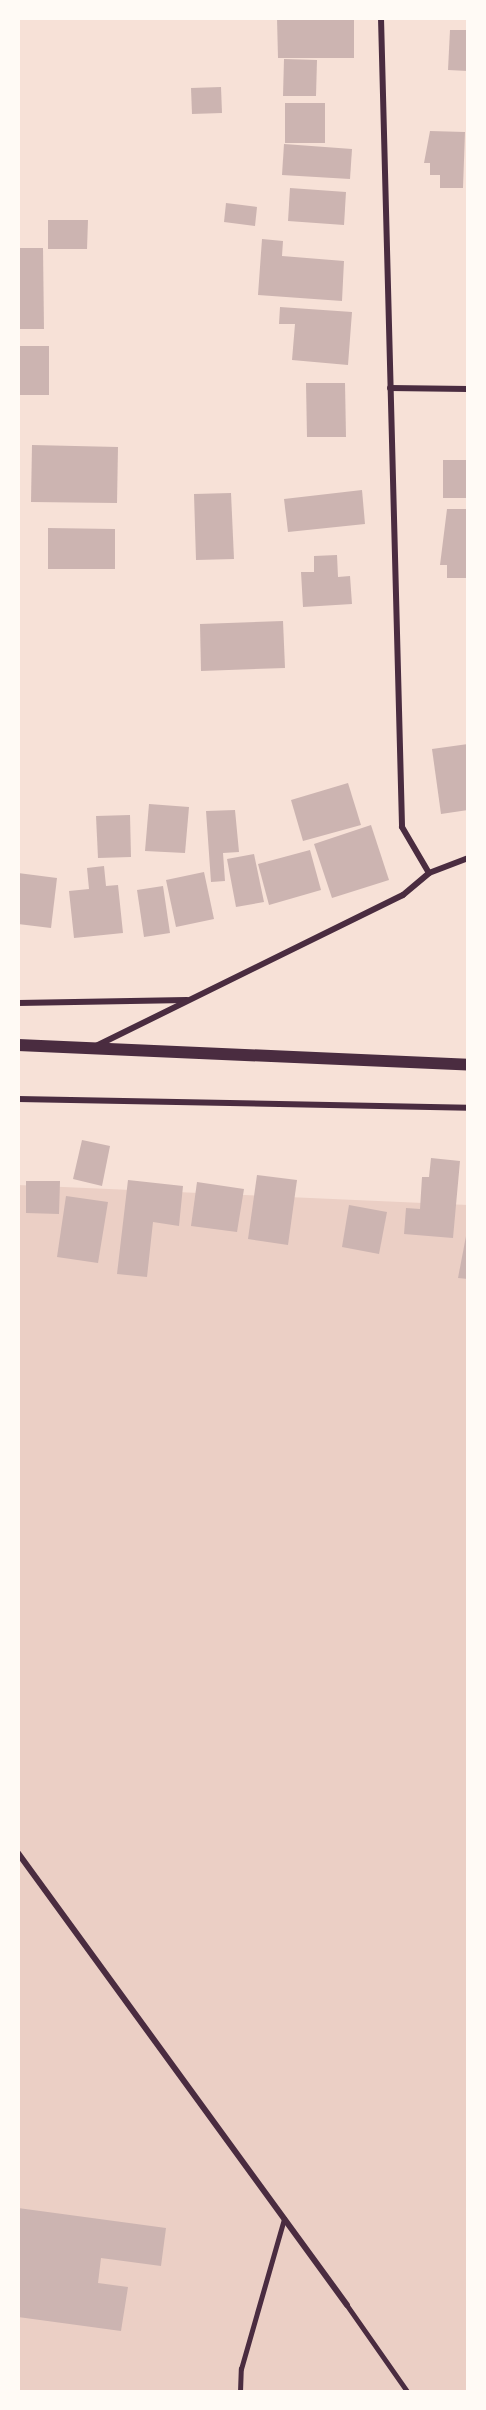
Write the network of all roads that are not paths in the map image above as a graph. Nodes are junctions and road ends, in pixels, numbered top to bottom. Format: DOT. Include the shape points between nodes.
graph roads {
  1 [pos="381,18"];
  2 [pos="390,388"];
  3 [pos="468,389"];
  4 [pos="468,858"];
  5 [pos="429,873"];
  6 [pos="191,1000"];
  7 [pos="18,1004"];
  8 [pos="18,1045"];
  9 [pos="95,1046"];
  10 [pos="468,1065"];
  11 [pos="18,1099"];
  12 [pos="468,1108"];
  13 [pos="18,1853"];
  14 [pos="285,2216"];
  15 [pos="347,2305"];
  16 [pos="240,2392"];
  17 [pos="408,2392"];
  1 -- 2 [label="street"];
  2 -- 3 [label="street"];
  2 -- 5 [label="street" via="402,827"];
  4 -- 5 [label="street"];
  5 -- 6 [label="street" via="403,895"];
  6 -- 7 [label="street"];
  6 -- 9 [label="street"];
  8 -- 9 [label="main road"];
  9 -- 10 [label="main road"];
  11 -- 12 [label="street"];
  13 -- 14 [label="street"];
  14 -- 15 [label="street"];
  14 -- 16 [label="lane" via="242,2369"];
  15 -- 17 [label="lane"];
}
